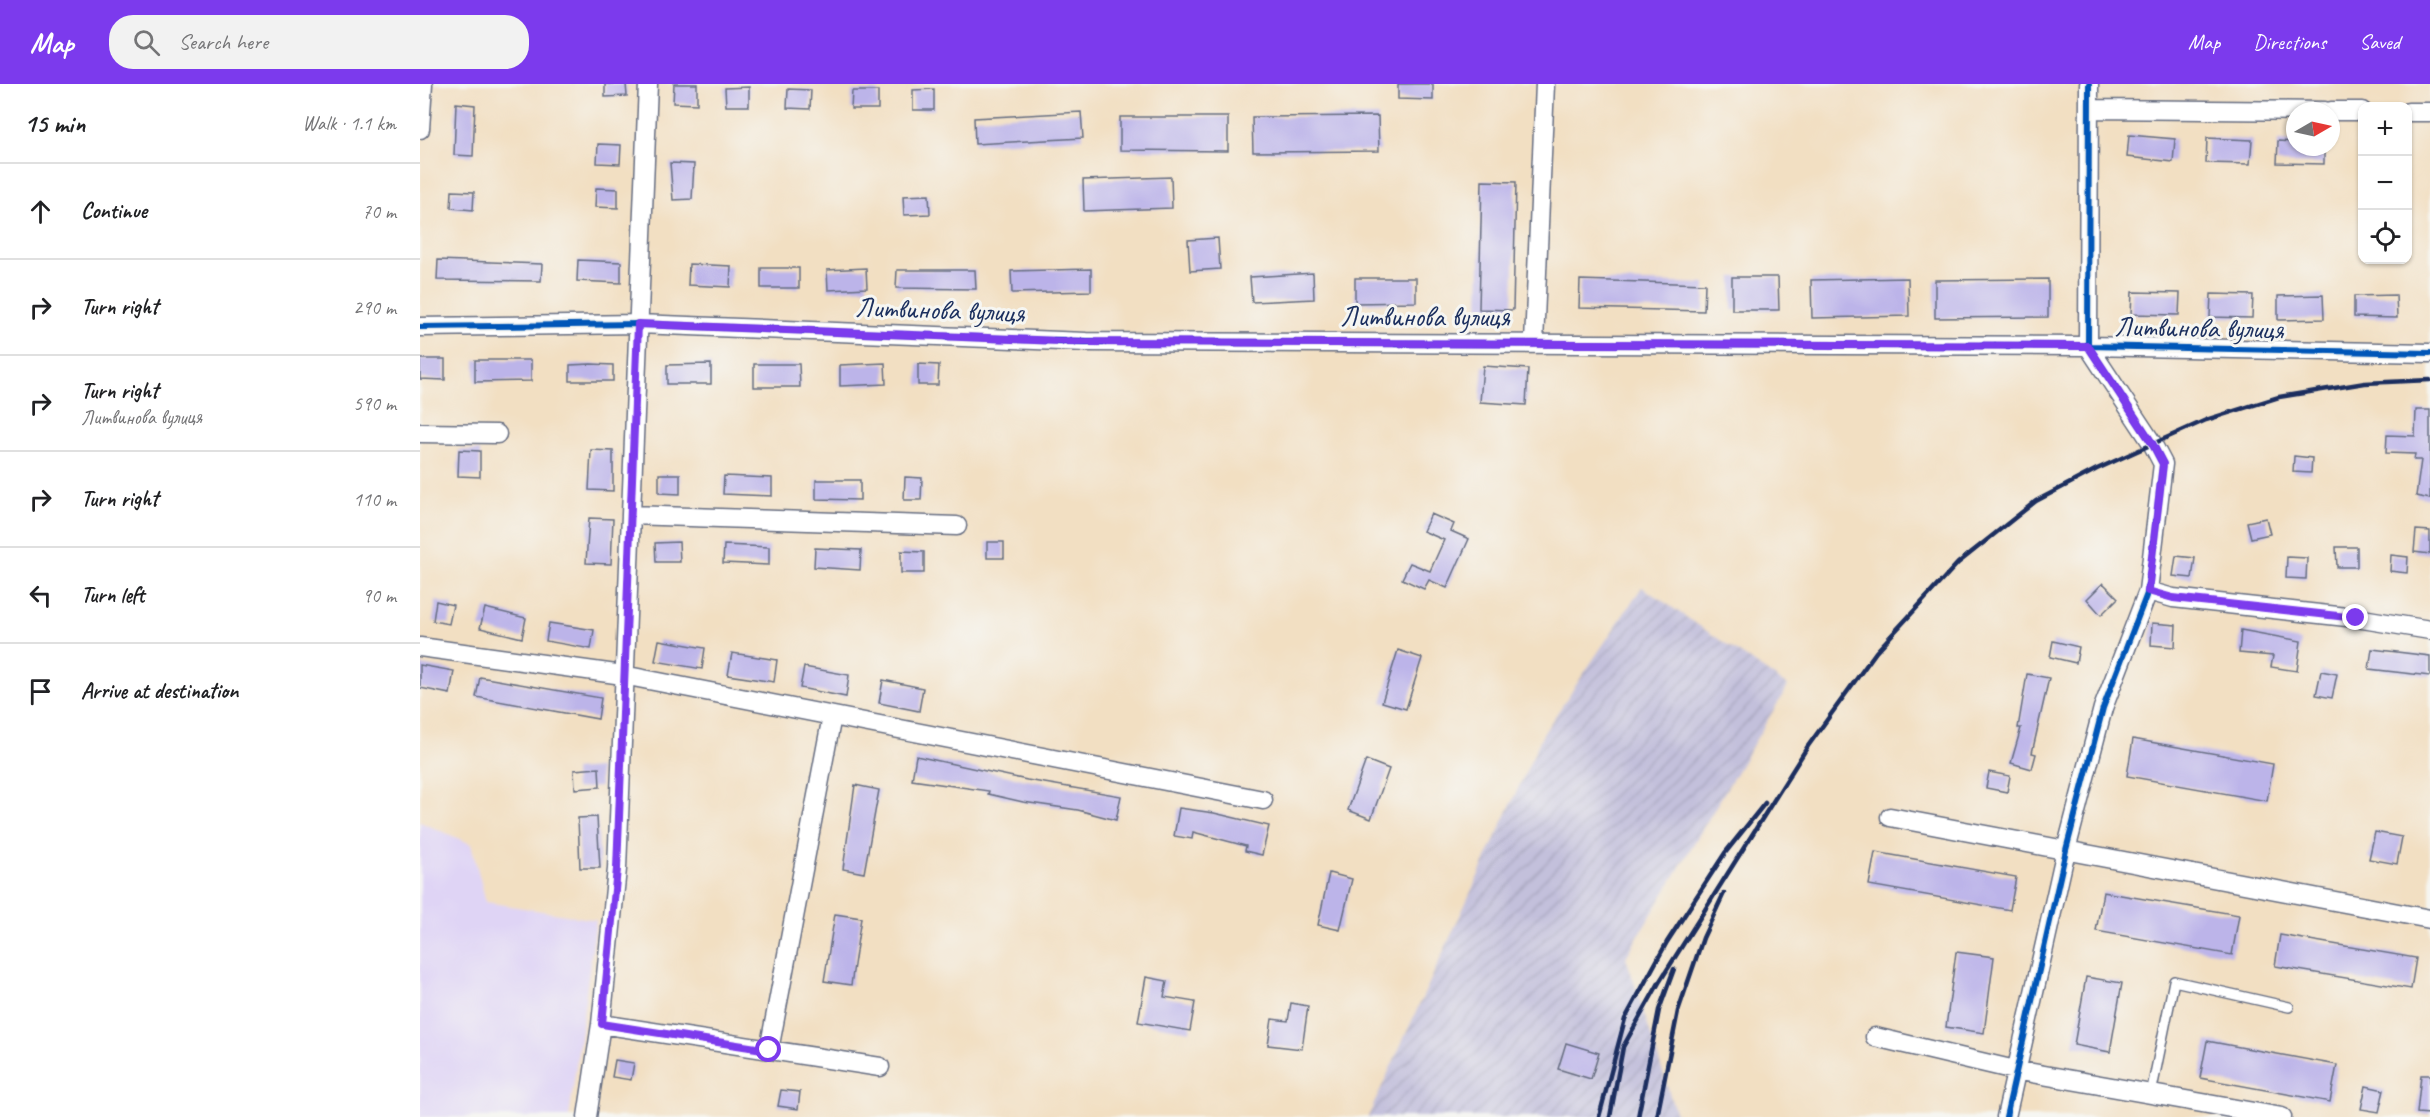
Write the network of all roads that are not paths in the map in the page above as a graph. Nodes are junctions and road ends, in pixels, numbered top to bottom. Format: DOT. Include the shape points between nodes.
graph roads {
  1 [pos="423,84"];
  2 [pos="648,84"];
  3 [pos="1545,84"];
  4 [pos="2089,84"];
  5 [pos="2089,109"];
  6 [pos="2286,111"];
  7 [pos="2340,111"];
  8 [pos="2358,111"];
  9 [pos="2412,112"];
  10 [pos="2430,112"];
  11 [pos="420,129"];
  12 [pos="638,324"];
  13 [pos="420,327"];
  14 [pos="1534,343"];
  15 [pos="2088,346"];
  16 [pos="2430,353"];
  17 [pos="420,433"];
  18 [pos="497,434"];
  19 [pos="631,515"];
  20 [pos="957,526"];
  21 [pos="2148,591"];
  22 [pos="2430,630"];
  23 [pos="420,646"];
  24 [pos="623,675"];
  25 [pos="832,716"];
  26 [pos="1263,800"];
  27 [pos="1890,817"];
  28 [pos="2066,850"];
  29 [pos="2430,919"];
  30 [pos="2289,1007"];
  31 [pos="602,1024"];
  32 [pos="1875,1037"];
  33 [pos="769,1050"];
  34 [pos="880,1066"];
  35 [pos="2015,1070"];
  36 [pos="2151,1094"];
  37 [pos="587,1117"];
  38 [pos="2006,1117"];
  39 [pos="2282,1117"];
  1 -- 11 [label="street"];
  2 -- 12 [label="street"];
  3 -- 14 [label="street"];
  4 -- 5 [label="street"];
  5 -- 6 [label="street"];
  5 -- 15 [label="street"];
  7 -- 8 [label="street"];
  9 -- 10 [label="street"];
  12 -- 13 [label="street, Литвинова вулиця"];
  12 -- 14 [label="street, Литвинова вулиця" via="1086,342"];
  12 -- 19 [label="street"];
  14 -- 15 [label="street, Литвинова вулиця"];
  15 -- 16 [label="street, Литвинова вулиця"];
  15 -- 21 [label="street" via="2163,464"];
  17 -- 18 [label="street"];
  19 -- 20 [label="street"];
  19 -- 24 [label="street"];
  21 -- 22 [label="street" via="2173,598"];
  21 -- 28 [label="street" via="2103,708"];
  23 -- 24 [label="street"];
  24 -- 25 [label="street"];
  24 -- 31 [label="street" via="617,869"];
  25 -- 26 [label="street"];
  25 -- 33 [label="street"];
  27 -- 28 [label="street"];
  28 -- 29 [label="street"];
  28 -- 35 [label="street"];
  30 -- 36 [label="lane" via="2174,981"];
  31 -- 33 [label="street"];
  31 -- 37 [label="street"];
  32 -- 35 [label="street"];
  33 -- 34 [label="street"];
  35 -- 36 [label="street"];
  35 -- 38 [label="street"];
  36 -- 39 [label="street"];
}
